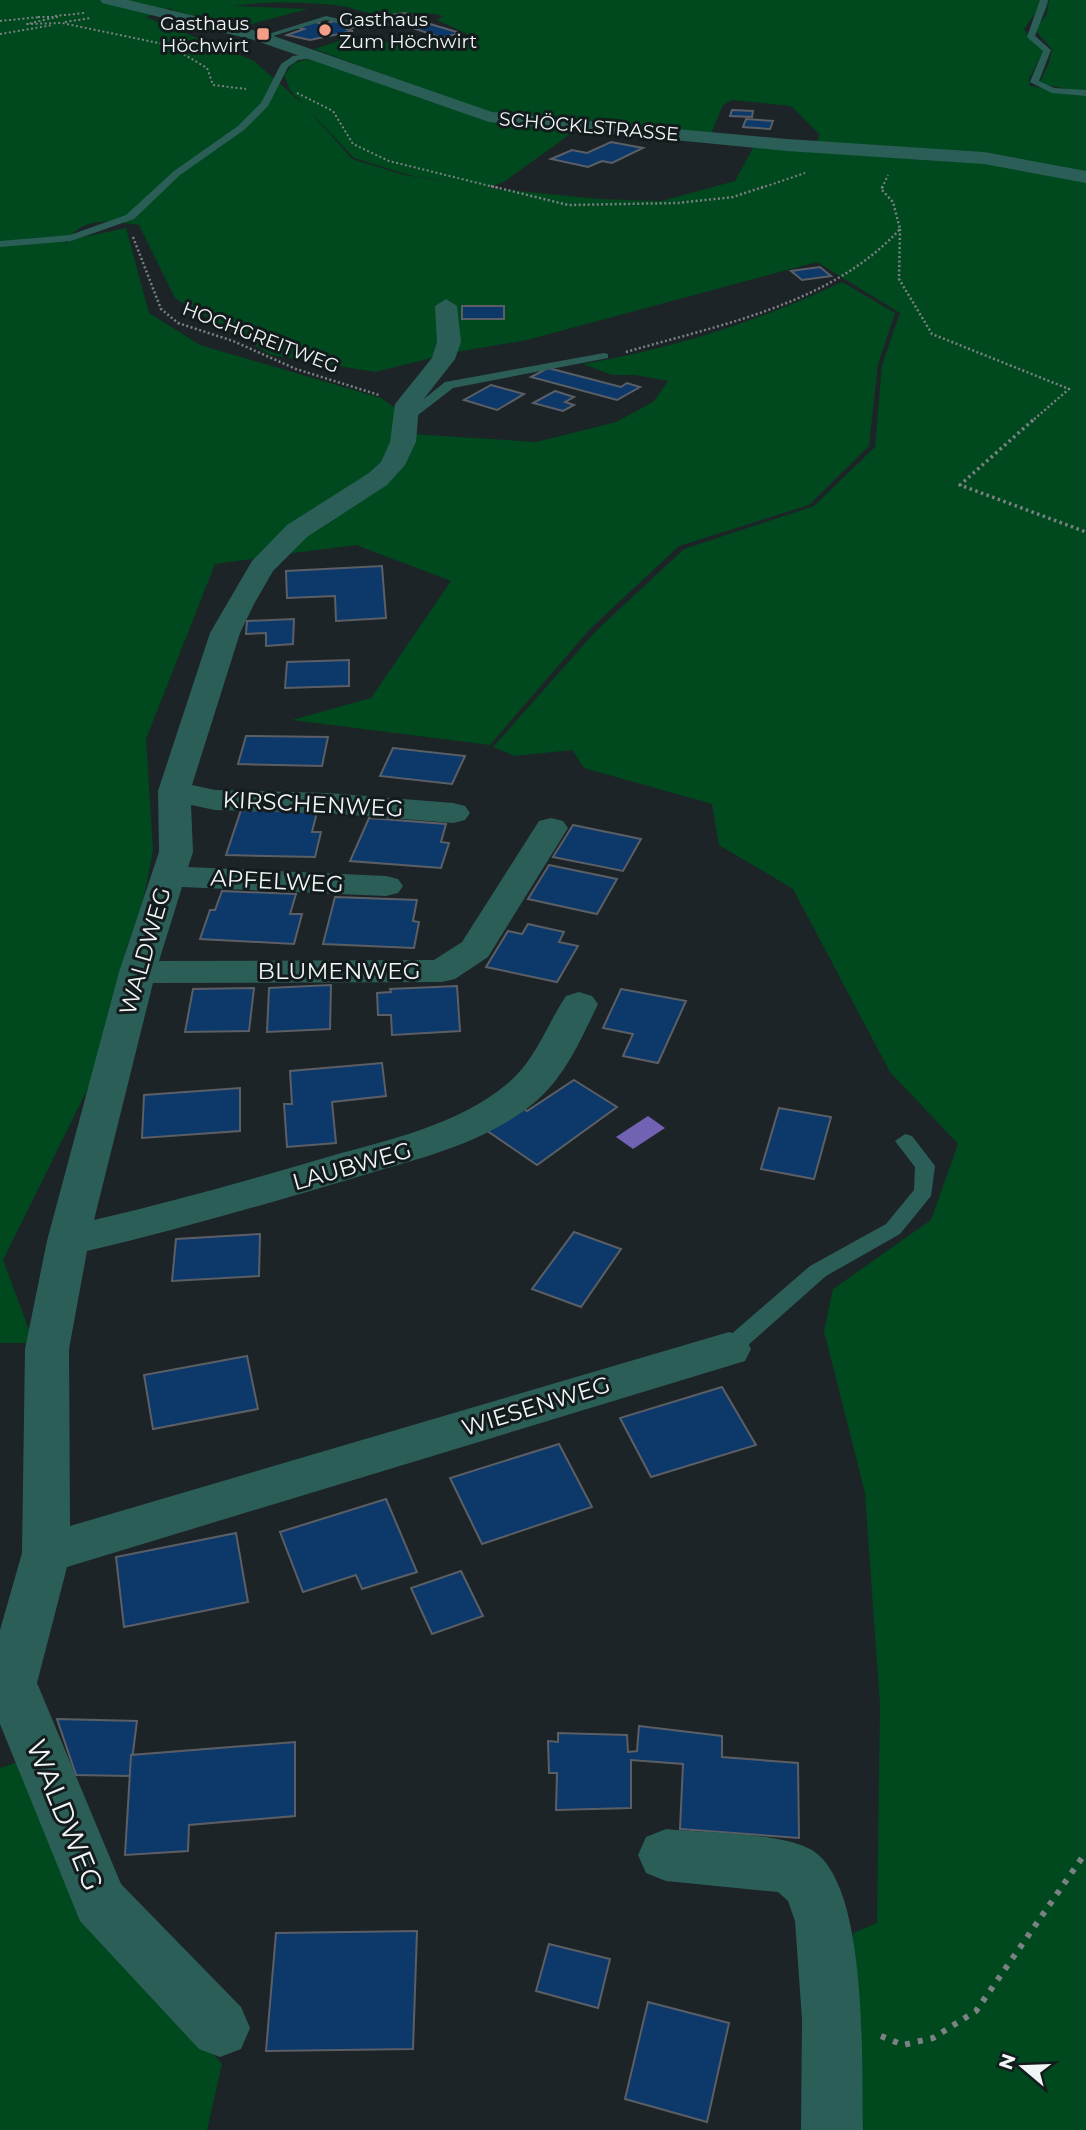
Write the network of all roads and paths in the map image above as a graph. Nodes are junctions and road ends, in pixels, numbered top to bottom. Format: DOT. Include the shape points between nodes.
graph roads {
  1 [pos="108,0"];
  2 [pos="1044,0"];
  3 [pos="152,8"];
  4 [pos="130,12"];
  5 [pos="38,17"];
  6 [pos="0,21"];
  7 [pos="62,23"];
  8 [pos="369,27"];
  9 [pos="0,34"];
  10 [pos="263,37"];
  11 [pos="316,55"];
  12 [pos="270,92"];
  13 [pos="1086,93"];
  14 [pos="888,152"];
  15 [pos="812,171"];
  16 [pos="1086,177"];
  17 [pos="130,217"];
  18 [pos="900,229"];
  19 [pos="0,244"];
  20 [pos="446,306"];
  21 [pos="604,356"];
  22 [pos="406,411"];
  23 [pos="1086,532"];
  24 [pos="174,791"];
  25 [pos="453,813"];
  26 [pos="551,828"];
  27 [pos="167,876"];
  28 [pos="386,886"];
  29 [pos="138,972"];
  30 [pos="579,1004"];
  31 [pos="905,1141"];
  32 [pos="68,1241"];
  33 [pos="729,1349"];
  34 [pos="46,1553"];
  35 [pos="6,1692"];
  36 [pos="1086,1852"];
  37 [pos="666,1855"];
  38 [pos="220,2028"];
  39 [pos="874,2033"];
  40 [pos="832,2130"];
  1 -- 3 [label="street, SCHÖCKLSTRASSE"];
  2 -- 13 [label="lane" via="1031,27 1031,37 1047,50 1034,82 1052,90"];
  3 -- 4 [label="path"];
  3 -- 10 [label="street, SCHÖCKLSTRASSE"];
  4 -- 5 [label="path"];
  4 -- 7 [label="path"];
  5 -- 6 [label="path"];
  5 -- 7 [label="path" via="58,17 27,23"];
  7 -- 9 [label="path"];
  7 -- 12 [label="path" via="168,45 207,68 213,85"];
  8 -- 10 [label="lane" via="326,18"];
  10 -- 11 [label="street, SCHÖCKLSTRASSE"];
  11 -- 12 [label="lane" via="296,58 284,66"];
  11 -- 14 [label="street, SCHÖCKLSTRASSE" via="489,117"];
  12 -- 15 [label="path" via="300,93 333,111 353,144 389,162 568,205 733,197"];
  12 -- 17 [label="lane" via="265,104 241,128 177,173"];
  14 -- 16 [label="street, SCHÖCKLSTRASSE" via="984,158"];
  14 -- 18 [label="path" via="888,179 881,189 893,202"];
  17 -- 19 [label="lane" via="71,238"];
  17 -- 22 [label="path, HOCHGREITWEG" via="161,309 178,323"];
  18 -- 21 [label="path" via="834,279 756,315 636,351"];
  18 -- 23 [label="path" via="899,279 933,334 1069,389 960,485"];
  20 -- 22 [label="street, WALDWEG" via="449,342 443,359"];
  21 -- 22 [label="lane" via="449,386"];
  22 -- 24 [label="street, WALDWEG" via="403,442 392,465 297,531 262,567 225,633"];
  24 -- 25 [label="street, KIRSCHENWEG" via="215,800"];
  24 -- 27 [label="street, WALDWEG" via="176,852"];
  26 -- 29 [label="street, BLUMENWEG" via="475,949 442,971"];
  27 -- 28 [label="street, APFELWEG"];
  27 -- 29 [label="street, WALDWEG"];
  29 -- 32 [label="street, WALDWEG"];
  30 -- 32 [label="street, LAUBWEG" via="548,1067 519,1094 467,1125 423,1145 230,1202"];
  31 -- 33 [label="lane, WIESENWEG" via="925,1166 924,1191 893,1229 818,1271"];
  32 -- 34 [label="street, WALDWEG" via="47,1349"];
  33 -- 34 [label="street, WIESENWEG"];
  34 -- 35 [label="street, WALDWEG"];
  35 -- 38 [label="street, WALDWEG" via="100,1902"];
  36 -- 39 [label="path" via="976,2011 933,2038 903,2045"];
  37 -- 40 [label="street" via="791,1867 811,1885 823,1921 831,2019"];
}
